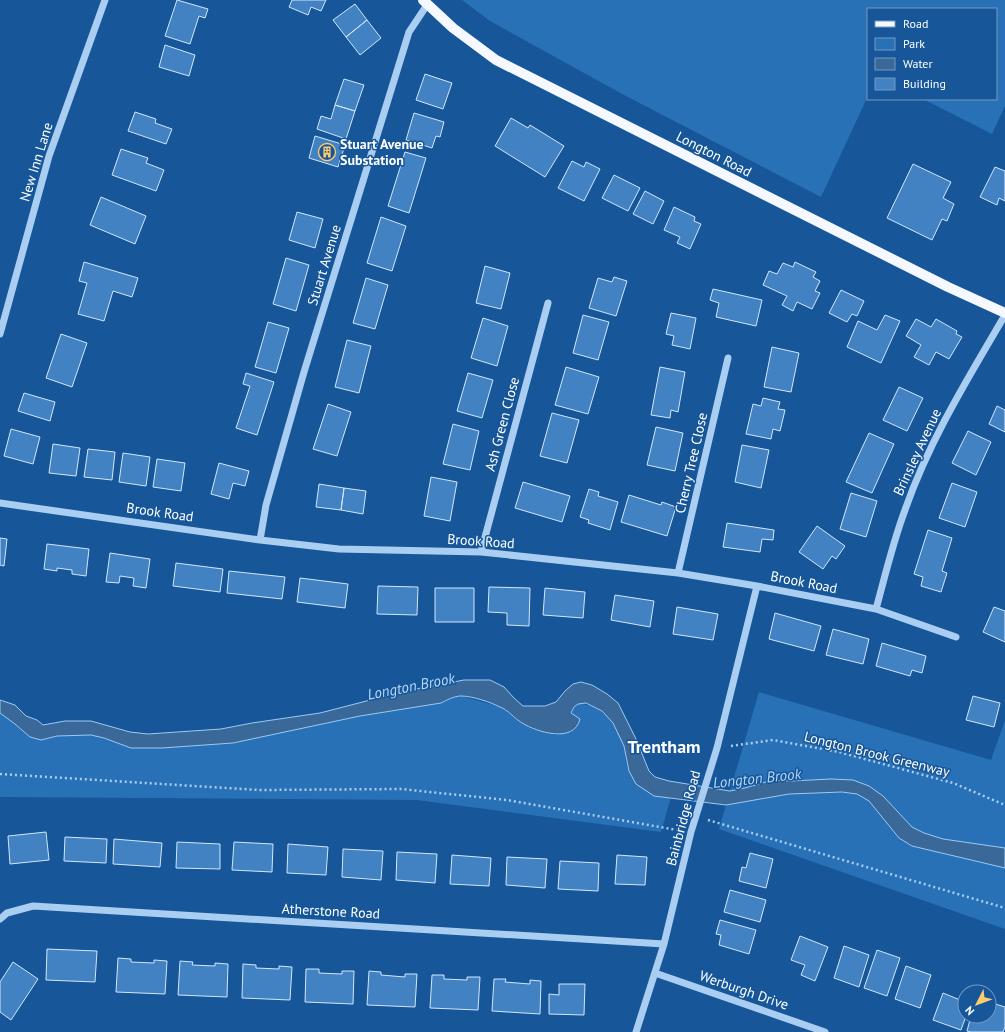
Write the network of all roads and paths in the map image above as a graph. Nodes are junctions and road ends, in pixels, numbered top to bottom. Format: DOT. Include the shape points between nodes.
graph roads {
  1 [pos="105,0"];
  2 [pos="425,2"];
  3 [pos="548,303"];
  4 [pos="1005,314"];
  5 [pos="0,334"];
  6 [pos="728,358"];
  7 [pos="0,502"];
  8 [pos="260,540"];
  9 [pos="481,552"];
  10 [pos="678,573"];
  11 [pos="757,586"];
  12 [pos="876,609"];
  13 [pos="956,637"];
  14 [pos="717,748"];
  15 [pos="0,774"];
  16 [pos="1005,805"];
  17 [pos="698,813"];
  18 [pos="691,832"];
  19 [pos="1005,908"];
  20 [pos="0,919"];
  21 [pos="664,944"];
  22 [pos="655,973"];
  23 [pos="636,1032"];
  24 [pos="825,1032"];
  1 -- 5 [label="street, New Inn Lane" via="49,156"];
  2 -- 4 [label="main road, Longton Road" via="453,28 496,60"];
  2 -- 8 [label="street, Stuart Avenue" via="409,32 304,372 266,505"];
  3 -- 9 [label="street, Ash Green Close"];
  4 -- 12 [label="street, Brinsley Avenue" via="957,396 928,454 905,510"];
  6 -- 10 [label="street, Cherry Tree Close"];
  7 -- 8 [label="street, Brook Road"];
  8 -- 9 [label="street, Brook Road" via="339,549"];
  9 -- 10 [label="street, Brook Road"];
  10 -- 11 [label="street, Brook Road"];
  11 -- 12 [label="street, Brook Road"];
  11 -- 14 [label="street, Bainbridge Road"];
  12 -- 13 [label="street, Brook Road"];
  14 -- 16 [label="path, Longton Brook Greenway" via="773,740 839,752 953,783"];
  14 -- 17 [label="street, Bainbridge Road"];
  15 -- 18 [label="path" via="259,790 401,789 507,800"];
  17 -- 18 [label="street, Bainbridge Road"];
  17 -- 19 [label="path"];
  18 -- 21 [label="street, Bainbridge Road"];
  20 -- 21 [label="street, Atherstone Road" via="7,913 32,906"];
  21 -- 22 [label="street, Bainbridge Road"];
  22 -- 23 [label="street, Bainbridge Road"];
  22 -- 24 [label="street, Werburgh Drive"];
}
